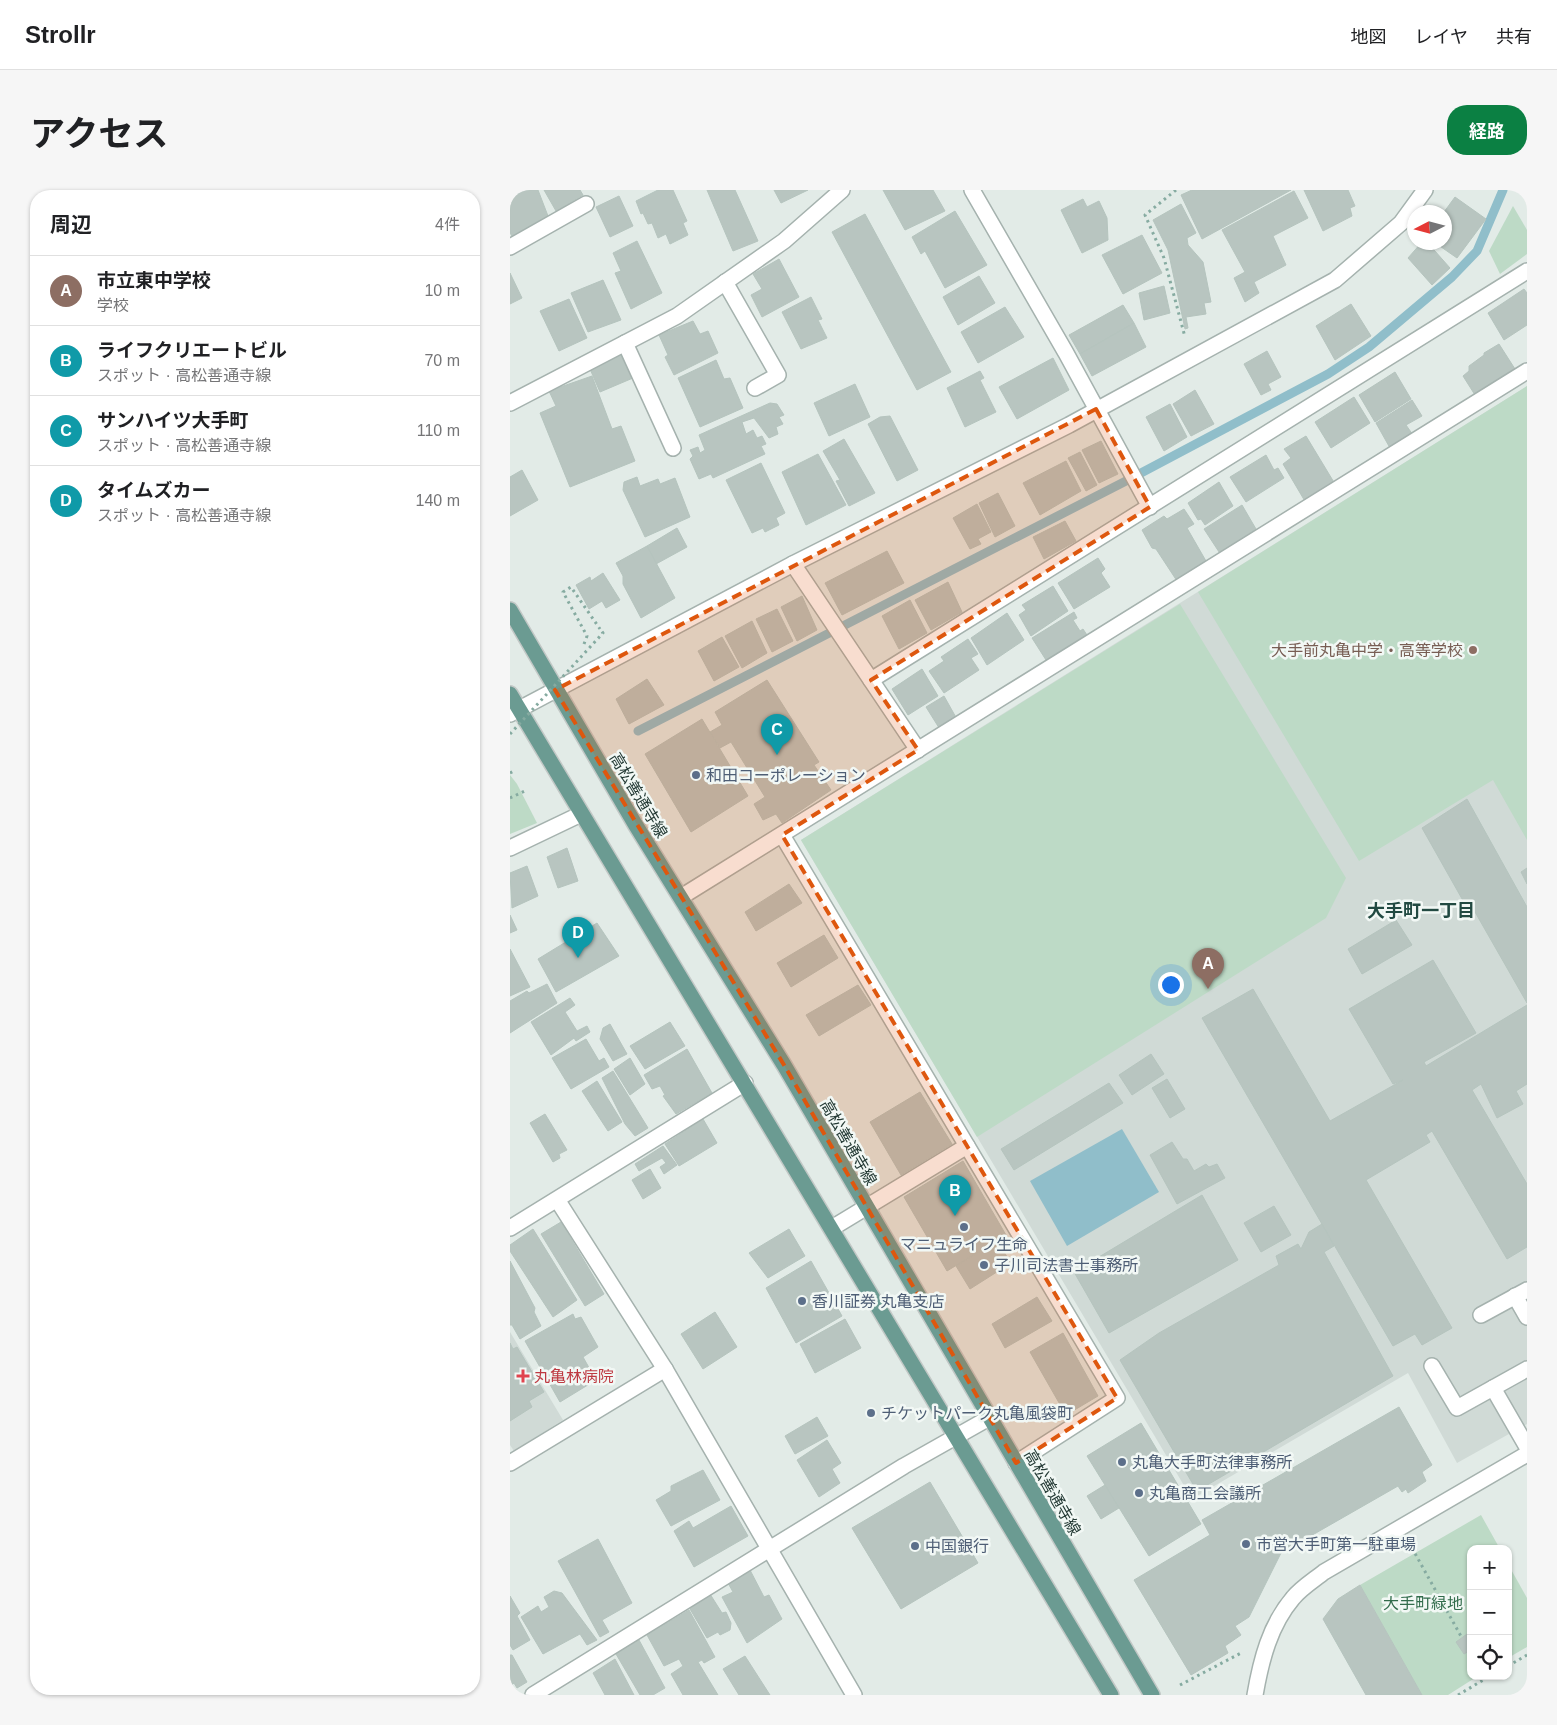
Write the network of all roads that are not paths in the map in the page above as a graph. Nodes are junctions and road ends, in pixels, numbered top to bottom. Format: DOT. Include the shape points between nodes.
graph roads {
  1 [pos="842,190"];
  2 [pos="972,190"];
  3 [pos="1425,190"];
  4 [pos="586,204"];
  5 [pos="510,248"];
  6 [pos="1527,272"];
  7 [pos="725,282"];
  8 [pos="625,343"];
  9 [pos="1527,372"];
  10 [pos="755,388"];
  11 [pos="510,403"];
  12 [pos="1096,409"];
  13 [pos="674,448"];
  14 [pos="1150,507"];
  15 [pos="793,564"];
  16 [pos="510,610"];
  17 [pos="870,680"];
  18 [pos="555,690"];
  19 [pos="510,694"];
  20 [pos="514,711"];
  21 [pos="918,750"];
  22 [pos="581,814"];
  23 [pos="782,834"];
  24 [pos="510,848"];
  25 [pos="680,897"];
  26 [pos="745,1083"];
  27 [pos="967,1146"];
  28 [pos="558,1201"];
  29 [pos="866,1207"];
  30 [pos="510,1228"];
  31 [pos="832,1228"];
  32 [pos="1521,1293"];
  33 [pos="1481,1315"];
  34 [pos="1527,1317"];
  35 [pos="1432,1366"];
  36 [pos="665,1369"];
  37 [pos="1527,1369"];
  38 [pos="1494,1388"];
  39 [pos="989,1418"];
  40 [pos="956,1436"];
  41 [pos="1527,1447"];
  42 [pos="1527,1454"];
  43 [pos="510,1463"];
  44 [pos="1016,1463"];
  45 [pos="768,1549"];
  46 [pos="533,1695"];
  47 [pos="854,1695"];
  48 [pos="1111,1695"];
  49 [pos="1152,1695"];
  50 [pos="1255,1695"];
  1 -- 7 [label="street" via="784,241"];
  2 -- 12 [label="street"];
  3 -- 12 [label="street" via="1401,223 1335,280"];
  4 -- 5 [label="street"];
  6 -- 14 [label="street"];
  7 -- 8 [label="street" via="677,316"];
  7 -- 10 [label="street" via="778,375"];
  8 -- 11 [label="street"];
  8 -- 13 [label="street"];
  9 -- 21 [label="street"];
  12 -- 14 [label="street"];
  12 -- 15 [label="street"];
  14 -- 17 [label="street"];
  15 -- 17 [label="street"];
  15 -- 18 [label="street"];
  16 -- 18 [label="main road, 高松善通寺線"];
  17 -- 21 [label="street"];
  18 -- 20 [label="street"];
  18 -- 25 [label="main road, 高松善通寺線"];
  19 -- 20 [label="main road"];
  20 -- 22 [label="main road"];
  21 -- 23 [label="street"];
  22 -- 24 [label="street"];
  22 -- 26 [label="main road"];
  23 -- 25 [label="street"];
  23 -- 27 [label="street"];
  25 -- 29 [label="main road, 高松善通寺線" via="784,1065"];
  26 -- 28 [label="street"];
  26 -- 31 [label="main road"];
  27 -- 29 [label="street"];
  27 -- 44 [label="street" via="1117,1398"];
  28 -- 30 [label="street"];
  28 -- 36 [label="street"];
  29 -- 31 [label="street"];
  29 -- 39 [label="main road, 高松善通寺線"];
  31 -- 40 [label="main road"];
  32 -- 33 [label="street"];
  32 -- 34 [label="street"];
  35 -- 38 [label="street" via="1457,1408"];
  36 -- 43 [label="street"];
  36 -- 45 [label="street"];
  37 -- 38 [label="street"];
  38 -- 41 [label="street"];
  39 -- 40 [label="street"];
  39 -- 44 [label="main road, 高松善通寺線"];
  40 -- 45 [label="street"];
  40 -- 48 [label="main road"];
  42 -- 50 [label="street" via="1324,1572 1294,1597 1275,1625 1261,1661"];
  44 -- 49 [label="main road, 高松善通寺線"];
  45 -- 46 [label="street"];
  45 -- 47 [label="street"];
}
